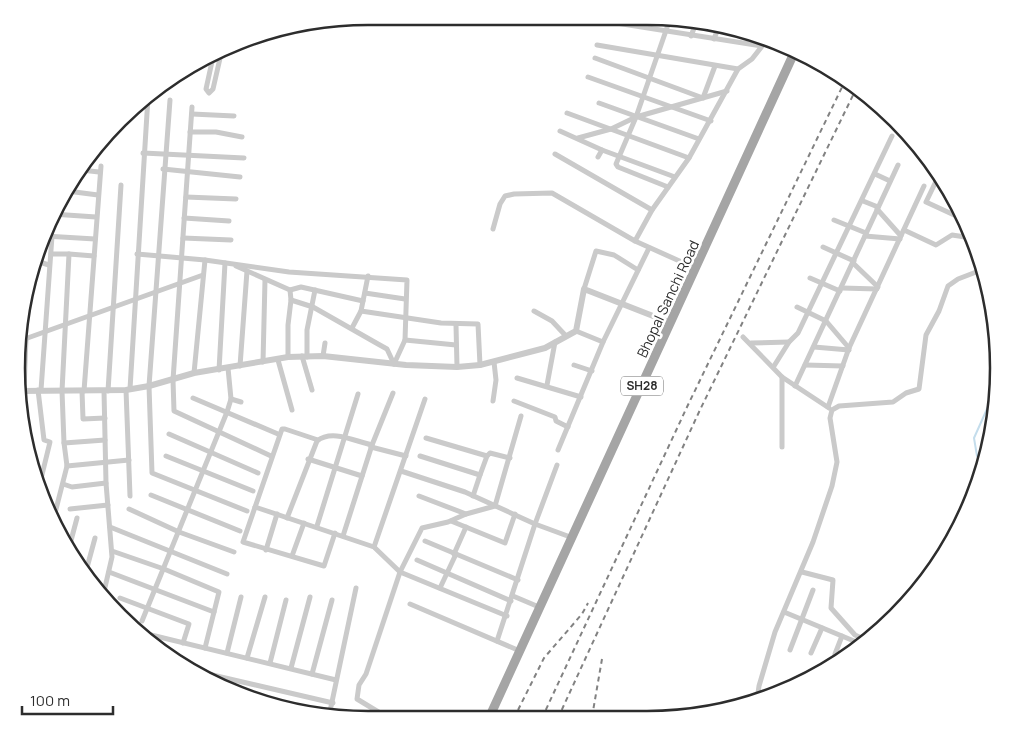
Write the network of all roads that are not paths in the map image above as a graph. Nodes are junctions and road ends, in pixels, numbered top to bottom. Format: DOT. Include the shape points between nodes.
graph roads {
  1 [pos="627,25"];
  2 [pos="668,26"];
  3 [pos="694,28"];
  4 [pos="666,32"];
  5 [pos="716,33"];
  6 [pos="691,36"];
  7 [pos="714,39"];
  8 [pos="754,42"];
  9 [pos="763,45"];
  10 [pos="597,46"];
  11 [pos="658,55"];
  12 [pos="793,57"];
  13 [pos="220,58"];
  14 [pos="595,58"];
  15 [pos="212,62"];
  16 [pos="715,66"];
  17 [pos="738,69"];
  18 [pos="588,77"];
  19 [pos="651,77"];
  20 [pos="727,91"];
  21 [pos="644,97"];
  22 [pos="703,98"];
  23 [pos="170,100"];
  24 [pos="599,103"];
  25 [pos="147,106"];
  26 [pos="670,108"];
  27 [pos="567,113"];
  28 [pos="234,116"];
  29 [pos="636,117"];
  30 [pos="711,121"];
  31 [pos="611,129"];
  32 [pos="560,131"];
  33 [pos="190,132"];
  34 [pos="629,134"];
  35 [pos="892,136"];
  36 [pos="242,137"];
  37 [pos="578,138"];
  38 [pos="699,139"];
  39 [pos="602,150"];
  40 [pos="143,153"];
  41 [pos="165,153"];
  42 [pos="189,154"];
  43 [pos="555,154"];
  44 [pos="598,157"];
  45 [pos="620,157"];
  46 [pos="244,158"];
  47 [pos="689,158"];
  48 [pos="898,165"];
  49 [pos="101,166"];
  50 [pos="163,169"];
  51 [pos="88,171"];
  52 [pos="188,171"];
  53 [pos="99,172"];
  54 [pos="875,174"];
  55 [pos="240,177"];
  56 [pos="675,177"];
  57 [pos="890,181"];
  58 [pos="935,182"];
  59 [pos="120,185"];
  60 [pos="924,186"];
  61 [pos="668,187"];
  62 [pos="74,192"];
  63 [pos="98,195"];
  64 [pos="186,196"];
  65 [pos="236,199"];
  66 [pos="862,201"];
  67 [pos="878,208"];
  68 [pos="652,210"];
  69 [pos="61,215"];
  70 [pos="955,215"];
  71 [pos="96,217"];
  72 [pos="184,218"];
  73 [pos="834,220"];
  74 [pos="230,221"];
  75 [pos="851,226"];
  76 [pos="493,230"];
  77 [pos="904,230"];
  78 [pos="866,234"];
  79 [pos="52,236"];
  80 [pos="901,237"];
  81 [pos="964,237"];
  82 [pos="183,238"];
  83 [pos="95,239"];
  84 [pos="231,240"];
  85 [pos="635,241"];
  86 [pos="649,248"];
  87 [pos="823,248"];
  88 [pos="51,254"];
  89 [pos="69,254"];
  90 [pos="137,254"];
  91 [pos="837,254"];
  92 [pos="94,256"];
  93 [pos="159,256"];
  94 [pos="181,259"];
  95 [pos="205,260"];
  96 [pos="854,262"];
  97 [pos="41,263"];
  98 [pos="225,263"];
  99 [pos="233,264"];
  100 [pos="49,265"];
  101 [pos="695,268"];
  102 [pos="638,270"];
  103 [pos="247,271"];
  104 [pos="976,273"];
  105 [pos="203,275"];
  106 [pos="368,276"];
  107 [pos="810,278"];
  108 [pos="265,280"];
  109 [pos="823,283"];
  110 [pos="179,284"];
  111 [pos="877,288"];
  112 [pos="584,289"];
  113 [pos="841,289"];
  114 [pos="290,290"];
  115 [pos="315,290"];
  116 [pos="156,291"];
  117 [pos="365,293"];
  118 [pos="134,299"];
  119 [pos="406,299"];
  120 [pos="291,300"];
  121 [pos="363,301"];
  122 [pos="621,302"];
  123 [pos="112,306"];
  124 [pos="313,307"];
  125 [pos="796,307"];
  126 [pos="361,311"];
  127 [pos="534,312"];
  128 [pos="808,312"];
  129 [pos="89,314"];
  130 [pos="405,317"];
  131 [pos="826,322"];
  132 [pos="66,323"];
  133 [pos="671,323"];
  134 [pos="456,325"];
  135 [pos="352,328"];
  136 [pos="45,330"];
  137 [pos="576,331"];
  138 [pos="566,336"];
  139 [pos="27,338"];
  140 [pos="743,338"];
  141 [pos="405,340"];
  142 [pos="555,342"];
  143 [pos="603,342"];
  144 [pos="789,342"];
  145 [pos="325,343"];
  146 [pos="751,343"];
  147 [pos="456,345"];
  148 [pos="814,347"];
  149 [pos="849,349"];
  150 [pos="323,356"];
  151 [pos="288,357"];
  152 [pos="305,357"];
  153 [pos="278,360"];
  154 [pos="263,362"];
  155 [pos="494,362"];
  156 [pos="394,364"];
  157 [pos="480,365"];
  158 [pos="574,365"];
  159 [pos="805,365"];
  160 [pos="240,366"];
  161 [pos="774,366"];
  162 [pos="843,366"];
  163 [pos="457,367"];
  164 [pos="228,368"];
  165 [pos="218,370"];
  166 [pos="592,371"];
  167 [pos="194,373"];
  168 [pos="782,376"];
  169 [pos="517,378"];
  170 [pos="173,380"];
  171 [pos="547,385"];
  172 [pos="149,386"];
  173 [pos="796,386"];
  174 [pos="128,389"];
  175 [pos="40,390"];
  176 [pos="312,390"];
  177 [pos="26,391"];
  178 [pos="62,391"];
  179 [pos="83,391"];
  180 [pos="106,391"];
  181 [pos="394,393"];
  182 [pos="358,394"];
  183 [pos="581,397"];
  184 [pos="193,398"];
  185 [pos="231,399"];
  186 [pos="425,399"];
  187 [pos="493,401"];
  188 [pos="514,401"];
  189 [pos="241,402"];
  190 [pos="830,408"];
  191 [pos="292,410"];
  192 [pos="227,412"];
  193 [pos="521,416"];
  194 [pos="105,418"];
  195 [pos="568,427"];
  196 [pos="220,433"];
  197 [pos="169,434"];
  198 [pos="278,434"];
  199 [pos="344,438"];
  200 [pos="426,438"];
  201 [pos="105,440"];
  202 [pos="318,440"];
  203 [pos="64,444"];
  204 [pos="371,446"];
  205 [pos="782,447"];
  206 [pos="558,450"];
  207 [pos="211,453"];
  208 [pos="166,456"];
  209 [pos="271,456"];
  210 [pos="406,456"];
  211 [pos="420,456"];
  212 [pos="488,456"];
  213 [pos="510,458"];
  214 [pos="308,459"];
  215 [pos="129,460"];
  216 [pos="106,462"];
  217 [pos="558,465"];
  218 [pos="67,466"];
  219 [pos="335,467"];
  220 [pos="400,471"];
  221 [pos="204,472"];
  222 [pos="258,474"];
  223 [pos="42,475"];
  224 [pos="480,475"];
  225 [pos="362,476"];
  226 [pos="63,484"];
  227 [pos="106,484"];
  228 [pos="253,491"];
  229 [pos="196,492"];
  230 [pos="151,495"];
  231 [pos="130,496"];
  232 [pos="419,496"];
  233 [pos="474,496"];
  234 [pos="108,505"];
  235 [pos="255,506"];
  236 [pos="495,506"];
  237 [pos="70,509"];
  238 [pos="129,509"];
  239 [pos="56,510"];
  240 [pos="187,511"];
  241 [pos="247,511"];
  242 [pos="277,514"];
  243 [pos="466,514"];
  244 [pos="516,514"];
  245 [pos="77,518"];
  246 [pos="287,518"];
  247 [pos="451,521"];
  248 [pos="304,523"];
  249 [pos="535,524"];
  250 [pos="317,526"];
  251 [pos="110,527"];
  252 [pos="466,527"];
  253 [pos="240,531"];
  254 [pos="179,532"];
  255 [pos="335,533"];
  256 [pos="343,536"];
  257 [pos="95,538"];
  258 [pos="573,538"];
  259 [pos="71,539"];
  260 [pos="425,541"];
  261 [pos="374,547"];
  262 [pos="266,550"];
  263 [pos="112,551"];
  264 [pos="171,552"];
  265 [pos="234,552"];
  266 [pos="455,554"];
  267 [pos="292,556"];
  268 [pos="416,560"];
  269 [pos="88,565"];
  270 [pos="164,569"];
  271 [pos="109,572"];
  272 [pos="400,572"];
  273 [pos="802,572"];
  274 [pos="447,573"];
  275 [pos="227,574"];
  276 [pos="518,580"];
  277 [pos="105,588"];
  278 [pos="356,588"];
  279 [pos="440,588"];
  280 [pos="155,589"];
  281 [pos="813,590"];
  282 [pos="265,597"];
  283 [pos="310,597"];
  284 [pos="120,598"];
  285 [pos="241,598"];
  286 [pos="512,599"];
  287 [pos="286,600"];
  288 [pos="332,600"];
  289 [pos="410,604"];
  290 [pos="540,607"];
  291 [pos="147,609"];
  292 [pos="214,612"];
  293 [pos="784,612"];
  294 [pos="507,616"];
  295 [pos="802,620"];
  296 [pos="142,622"];
  297 [pos="822,628"];
  298 [pos="154,636"];
  299 [pos="842,636"];
  300 [pos="860,637"];
  301 [pos="497,641"];
  302 [pos="854,641"];
  303 [pos="183,643"];
  304 [pos="205,648"];
  305 [pos="790,650"];
  306 [pos="520,651"];
  307 [pos="227,653"];
  308 [pos="811,653"];
  309 [pos="835,654"];
  310 [pos="247,658"];
  311 [pos="270,663"];
  312 [pos="291,668"];
  313 [pos="312,674"];
  314 [pos="215,676"];
  315 [pos="336,680"];
  316 [pos="759,692"];
  317 [pos="333,703"];
  318 [pos="331,709"];
  319 [pos="377,711"];
  320 [pos="492,711"];
  1 -- 4 [label="street"];
  2 -- 4 [label="street"];
  3 -- 6 [label="street"];
  4 -- 6 [label="street"];
  4 -- 11 [label="street"];
  5 -- 7 [label="street"];
  6 -- 7 [label="street"];
  7 -- 8 [label="street"];
  9 -- 17 [label="street" via="752,60"];
  10 -- 11 [label="street"];
  11 -- 16 [label="street"];
  11 -- 19 [label="street"];
  12 -- 101 [label="main road, Bhopal Sanchi Road / SH28"];
  13 -- 15 [label="street" via="213,89 208,93"];
  14 -- 19 [label="street"];
  16 -- 17 [label="street"];
  16 -- 22 [label="street"];
  17 -- 20 [label="street"];
  18 -- 21 [label="street"];
  19 -- 21 [label="street"];
  19 -- 22 [label="street"];
  20 -- 22 [label="street"];
  20 -- 30 [label="street"];
  21 -- 26 [label="street"];
  21 -- 29 [label="street"];
  22 -- 26 [label="street"];
  23 -- 41 [label="street"];
  24 -- 29 [label="street"];
  25 -- 40 [label="street"];
  26 -- 29 [label="street"];
  26 -- 30 [label="street"];
  27 -- 31 [label="street"];
  28 -- 33 [label="street" via="192,111"];
  29 -- 31 [label="street"];
  29 -- 34 [label="street"];
  29 -- 38 [label="street"];
  30 -- 38 [label="street"];
  31 -- 34 [label="street"];
  31 -- 37 [label="street"];
  32 -- 37 [label="street"];
  33 -- 36 [label="street"];
  33 -- 42 [label="street"];
  34 -- 45 [label="street"];
  34 -- 47 [label="street"];
  35 -- 54 [label="street"];
  37 -- 39 [label="street"];
  38 -- 47 [label="street"];
  39 -- 44 [label="street"];
  39 -- 45 [label="street"];
  40 -- 41 [label="street"];
  40 -- 90 [label="street"];
  41 -- 42 [label="street"];
  41 -- 50 [label="street"];
  42 -- 46 [label="street"];
  42 -- 52 [label="street"];
  43 -- 68 [label="street"];
  45 -- 56 [label="street"];
  45 -- 61 [label="street" via="616,164 618,167"];
  47 -- 56 [label="street"];
  48 -- 57 [label="street"];
  49 -- 53 [label="street"];
  50 -- 52 [label="street"];
  50 -- 93 [label="street"];
  51 -- 53 [label="street"];
  52 -- 55 [label="street"];
  52 -- 64 [label="street"];
  53 -- 63 [label="street"];
  54 -- 57 [label="street"];
  54 -- 66 [label="street"];
  56 -- 61 [label="street"];
  57 -- 67 [label="street"];
  58 -- 70 [label="street" via="926,202"];
  59 -- 123 [label="street"];
  60 -- 77 [label="street"];
  61 -- 68 [label="street"];
  62 -- 63 [label="street"];
  63 -- 71 [label="street"];
  64 -- 65 [label="street"];
  64 -- 72 [label="street"];
  66 -- 67 [label="street"];
  66 -- 75 [label="street"];
  67 -- 78 [label="street"];
  67 -- 80 [label="street"];
  68 -- 85 [label="street"];
  69 -- 71 [label="street"];
  71 -- 83 [label="street"];
  72 -- 74 [label="street"];
  72 -- 82 [label="street"];
  73 -- 75 [label="street"];
  75 -- 78 [label="street"];
  75 -- 91 [label="street"];
  76 -- 85 [label="street" via="505,196 552,193"];
  77 -- 80 [label="street"];
  77 -- 81 [label="street" via="936,245 952,235"];
  78 -- 80 [label="street"];
  78 -- 96 [label="street"];
  79 -- 83 [label="street"];
  79 -- 88 [label="street"];
  80 -- 111 [label="street"];
  82 -- 84 [label="street"];
  82 -- 94 [label="street"];
  83 -- 92 [label="street"];
  85 -- 86 [label="street"];
  86 -- 101 [label="street"];
  86 -- 102 [label="street"];
  87 -- 91 [label="street"];
  88 -- 89 [label="street"];
  88 -- 100 [label="street"];
  89 -- 92 [label="street"];
  89 -- 132 [label="street"];
  90 -- 93 [label="street"];
  90 -- 118 [label="street"];
  91 -- 96 [label="street"];
  91 -- 109 [label="street"];
  92 -- 129 [label="street"];
  93 -- 94 [label="street"];
  93 -- 116 [label="street"];
  94 -- 95 [label="street"];
  94 -- 110 [label="street"];
  95 -- 98 [label="street"];
  95 -- 105 [label="street"];
  96 -- 111 [label="street"];
  96 -- 113 [label="street"];
  97 -- 100 [label="street"];
  98 -- 99 [label="street"];
  98 -- 165 [label="street"];
  99 -- 103 [label="street"];
  99 -- 106 [label="street" via="289,272"];
  100 -- 136 [label="street"];
  101 -- 133 [label="main road, Bhopal Sanchi Road / SH28"];
  102 -- 112 [label="street" via="614,255 596,251"];
  102 -- 122 [label="street"];
  103 -- 108 [label="street"];
  103 -- 160 [label="street"];
  104 -- 190 [label="street" via="948,286 926,335 919,389 893,402"];
  105 -- 110 [label="street"];
  105 -- 167 [label="street"];
  106 -- 117 [label="street"];
  106 -- 119 [label="street" via="407,280"];
  107 -- 109 [label="street"];
  108 -- 114 [label="street"];
  108 -- 154 [label="street"];
  109 -- 113 [label="street"];
  109 -- 128 [label="street"];
  110 -- 116 [label="street"];
  110 -- 170 [label="street"];
  111 -- 113 [label="street"];
  111 -- 149 [label="street"];
  112 -- 122 [label="street"];
  112 -- 137 [label="street"];
  113 -- 131 [label="street"];
  114 -- 115 [label="street" via="297,287"];
  114 -- 120 [label="street"];
  115 -- 121 [label="street"];
  115 -- 124 [label="street"];
  116 -- 118 [label="street"];
  116 -- 172 [label="street"];
  117 -- 119 [label="street"];
  117 -- 121 [label="street"];
  118 -- 123 [label="street"];
  118 -- 174 [label="street"];
  119 -- 130 [label="street"];
  120 -- 124 [label="street"];
  120 -- 151 [label="street"];
  121 -- 126 [label="street"];
  122 -- 133 [label="street"];
  122 -- 143 [label="street"];
  123 -- 129 [label="street"];
  123 -- 180 [label="street"];
  124 -- 135 [label="street"];
  124 -- 152 [label="street"];
  125 -- 128 [label="street"];
  126 -- 130 [label="street"];
  126 -- 135 [label="street"];
  127 -- 138 [label="street" via="552,321"];
  128 -- 131 [label="street"];
  128 -- 144 [label="street" via="798,333"];
  129 -- 132 [label="street"];
  129 -- 179 [label="street"];
  130 -- 134 [label="street"];
  130 -- 141 [label="street"];
  131 -- 148 [label="street"];
  131 -- 149 [label="street"];
  132 -- 136 [label="street"];
  132 -- 178 [label="street"];
  133 -- 258 [label="main road, Bhopal Sanchi Road / SH28"];
  134 -- 147 [label="street"];
  134 -- 157 [label="street" via="478,324"];
  135 -- 156 [label="street" via="386,349"];
  136 -- 139 [label="street"];
  136 -- 175 [label="street"];
  137 -- 138 [label="street"];
  137 -- 143 [label="street"];
  138 -- 142 [label="street"];
  140 -- 146 [label="street"];
  141 -- 147 [label="street"];
  141 -- 156 [label="street"];
  142 -- 155 [label="street"];
  142 -- 171 [label="street"];
  143 -- 166 [label="street"];
  144 -- 146 [label="street"];
  144 -- 161 [label="street"];
  145 -- 150 [label="street"];
  146 -- 161 [label="street"];
  147 -- 163 [label="street"];
  148 -- 149 [label="street"];
  148 -- 159 [label="street"];
  149 -- 162 [label="street"];
  150 -- 152 [label="street"];
  150 -- 156 [label="street"];
  151 -- 152 [label="street"];
  151 -- 153 [label="street"];
  152 -- 176 [label="street"];
  153 -- 154 [label="street"];
  153 -- 191 [label="street"];
  154 -- 160 [label="street"];
  155 -- 157 [label="street"];
  155 -- 187 [label="street"];
  156 -- 163 [label="street"];
  157 -- 163 [label="street"];
  158 -- 166 [label="street"];
  159 -- 162 [label="street"];
  159 -- 173 [label="street"];
  160 -- 164 [label="street"];
  161 -- 168 [label="street"];
  162 -- 190 [label="street"];
  164 -- 165 [label="street"];
  164 -- 185 [label="street"];
  165 -- 167 [label="street"];
  166 -- 183 [label="street"];
  167 -- 170 [label="street"];
  168 -- 173 [label="street"];
  168 -- 205 [label="street"];
  169 -- 171 [label="street"];
  170 -- 172 [label="street"];
  170 -- 196 [label="street" via="174,411"];
  171 -- 183 [label="street"];
  172 -- 174 [label="street"];
  172 -- 229 [label="street" via="152,473"];
  173 -- 190 [label="street"];
  174 -- 180 [label="street"];
  174 -- 215 [label="street"];
  175 -- 177 [label="street"];
  175 -- 178 [label="street"];
  175 -- 223 [label="street" via="44,440 50,442"];
  178 -- 179 [label="street"];
  178 -- 203 [label="street"];
  179 -- 180 [label="street"];
  179 -- 194 [label="street" via="83,419"];
  180 -- 194 [label="street"];
  181 -- 204 [label="street"];
  182 -- 199 [label="street"];
  183 -- 195 [label="street"];
  184 -- 192 [label="street"];
  185 -- 189 [label="street"];
  185 -- 192 [label="street"];
  186 -- 210 [label="street"];
  188 -- 195 [label="street" via="555,417 556,422"];
  190 -- 273 [label="street" via="837,462 832,486"];
  192 -- 196 [label="street"];
  192 -- 198 [label="street"];
  193 -- 213 [label="street"];
  194 -- 201 [label="street"];
  195 -- 206 [label="street"];
  196 -- 207 [label="street"];
  196 -- 209 [label="street"];
  197 -- 207 [label="street"];
  198 -- 202 [label="street" via="285,428"];
  198 -- 209 [label="street"];
  199 -- 202 [label="street" via="332,434"];
  199 -- 204 [label="street"];
  199 -- 219 [label="street"];
  200 -- 212 [label="street"];
  201 -- 203 [label="street"];
  201 -- 216 [label="street"];
  202 -- 214 [label="street"];
  203 -- 218 [label="street"];
  204 -- 210 [label="street"];
  204 -- 225 [label="street"];
  207 -- 221 [label="street"];
  207 -- 222 [label="street"];
  208 -- 221 [label="street"];
  209 -- 235 [label="street"];
  210 -- 220 [label="street"];
  211 -- 224 [label="street"];
  212 -- 213 [label="street" via="490,453"];
  212 -- 224 [label="street"];
  213 -- 236 [label="street"];
  214 -- 219 [label="street"];
  214 -- 246 [label="street"];
  215 -- 216 [label="street"];
  215 -- 231 [label="street"];
  216 -- 218 [label="street"];
  216 -- 227 [label="street"];
  217 -- 249 [label="street"];
  218 -- 226 [label="street"];
  219 -- 225 [label="street"];
  219 -- 250 [label="street"];
  220 -- 233 [label="street"];
  220 -- 261 [label="street"];
  221 -- 228 [label="street"];
  221 -- 229 [label="street"];
  224 -- 233 [label="street"];
  225 -- 256 [label="street"];
  226 -- 227 [label="street" via="72,487"];
  226 -- 239 [label="street"];
  227 -- 234 [label="street"];
  229 -- 240 [label="street"];
  229 -- 241 [label="street"];
  230 -- 240 [label="street"];
  232 -- 243 [label="street"];
  233 -- 236 [label="street"];
  234 -- 237 [label="street"];
  234 -- 251 [label="street"];
  235 -- 242 [label="street"];
  235 -- 262 [label="street" via="243,542"];
  236 -- 243 [label="street"];
  236 -- 244 [label="street"];
  238 -- 254 [label="street"];
  240 -- 253 [label="street"];
  240 -- 254 [label="street"];
  242 -- 246 [label="street"];
  242 -- 262 [label="street"];
  243 -- 247 [label="street"];
  244 -- 249 [label="street"];
  244 -- 252 [label="street" via="505,543"];
  245 -- 259 [label="street"];
  246 -- 248 [label="street"];
  247 -- 252 [label="street"];
  247 -- 272 [label="street" via="422,528"];
  248 -- 250 [label="street"];
  248 -- 267 [label="street"];
  249 -- 258 [label="street"];
  249 -- 276 [label="street"];
  250 -- 255 [label="street"];
  251 -- 263 [label="street"];
  251 -- 264 [label="street"];
  252 -- 266 [label="street"];
  254 -- 264 [label="street"];
  254 -- 265 [label="street"];
  255 -- 256 [label="street"];
  255 -- 267 [label="street" via="324,566"];
  256 -- 261 [label="street"];
  257 -- 269 [label="street"];
  258 -- 290 [label="main road, Bhopal Sanchi Road / SH28"];
  260 -- 266 [label="street"];
  261 -- 272 [label="street"];
  262 -- 267 [label="street"];
  263 -- 270 [label="street"];
  263 -- 271 [label="street"];
  264 -- 270 [label="street"];
  264 -- 275 [label="street"];
  266 -- 274 [label="street"];
  266 -- 276 [label="street"];
  268 -- 274 [label="street"];
  270 -- 280 [label="street"];
  270 -- 292 [label="street" via="219,592"];
  271 -- 277 [label="street"];
  271 -- 280 [label="street"];
  272 -- 279 [label="street"];
  272 -- 319 [label="street" via="366,674 359,686 357,699"];
  273 -- 293 [label="street"];
  273 -- 300 [label="street" via="833,580 831,608"];
  274 -- 279 [label="street"];
  274 -- 286 [label="street"];
  276 -- 286 [label="street"];
  278 -- 315 [label="street"];
  279 -- 294 [label="street"];
  280 -- 291 [label="street"];
  280 -- 292 [label="street"];
  281 -- 295 [label="street"];
  282 -- 310 [label="street"];
  283 -- 312 [label="street"];
  284 -- 291 [label="street"];
  285 -- 307 [label="street"];
  286 -- 290 [label="street"];
  286 -- 294 [label="street"];
  287 -- 311 [label="street"];
  288 -- 313 [label="street"];
  289 -- 301 [label="street"];
  290 -- 306 [label="main road, Bhopal Sanchi Road / SH28"];
  291 -- 296 [label="street"];
  291 -- 303 [label="street" via="189,624"];
  292 -- 304 [label="street"];
  293 -- 295 [label="street"];
  293 -- 316 [label="street" via="775,632"];
  294 -- 301 [label="street"];
  295 -- 297 [label="street"];
  295 -- 305 [label="street"];
  297 -- 299 [label="street"];
  297 -- 308 [label="street"];
  298 -- 303 [label="street"];
  299 -- 302 [label="street"];
  299 -- 309 [label="street"];
  301 -- 306 [label="street"];
  303 -- 304 [label="street"];
  304 -- 307 [label="street"];
  306 -- 320 [label="main road, Bhopal Sanchi Road / SH28"];
  307 -- 310 [label="street"];
  310 -- 311 [label="street"];
  311 -- 312 [label="street"];
  312 -- 313 [label="street"];
  313 -- 315 [label="street"];
  314 -- 317 [label="street"];
  315 -- 317 [label="street"];
  317 -- 318 [label="street"];
}
